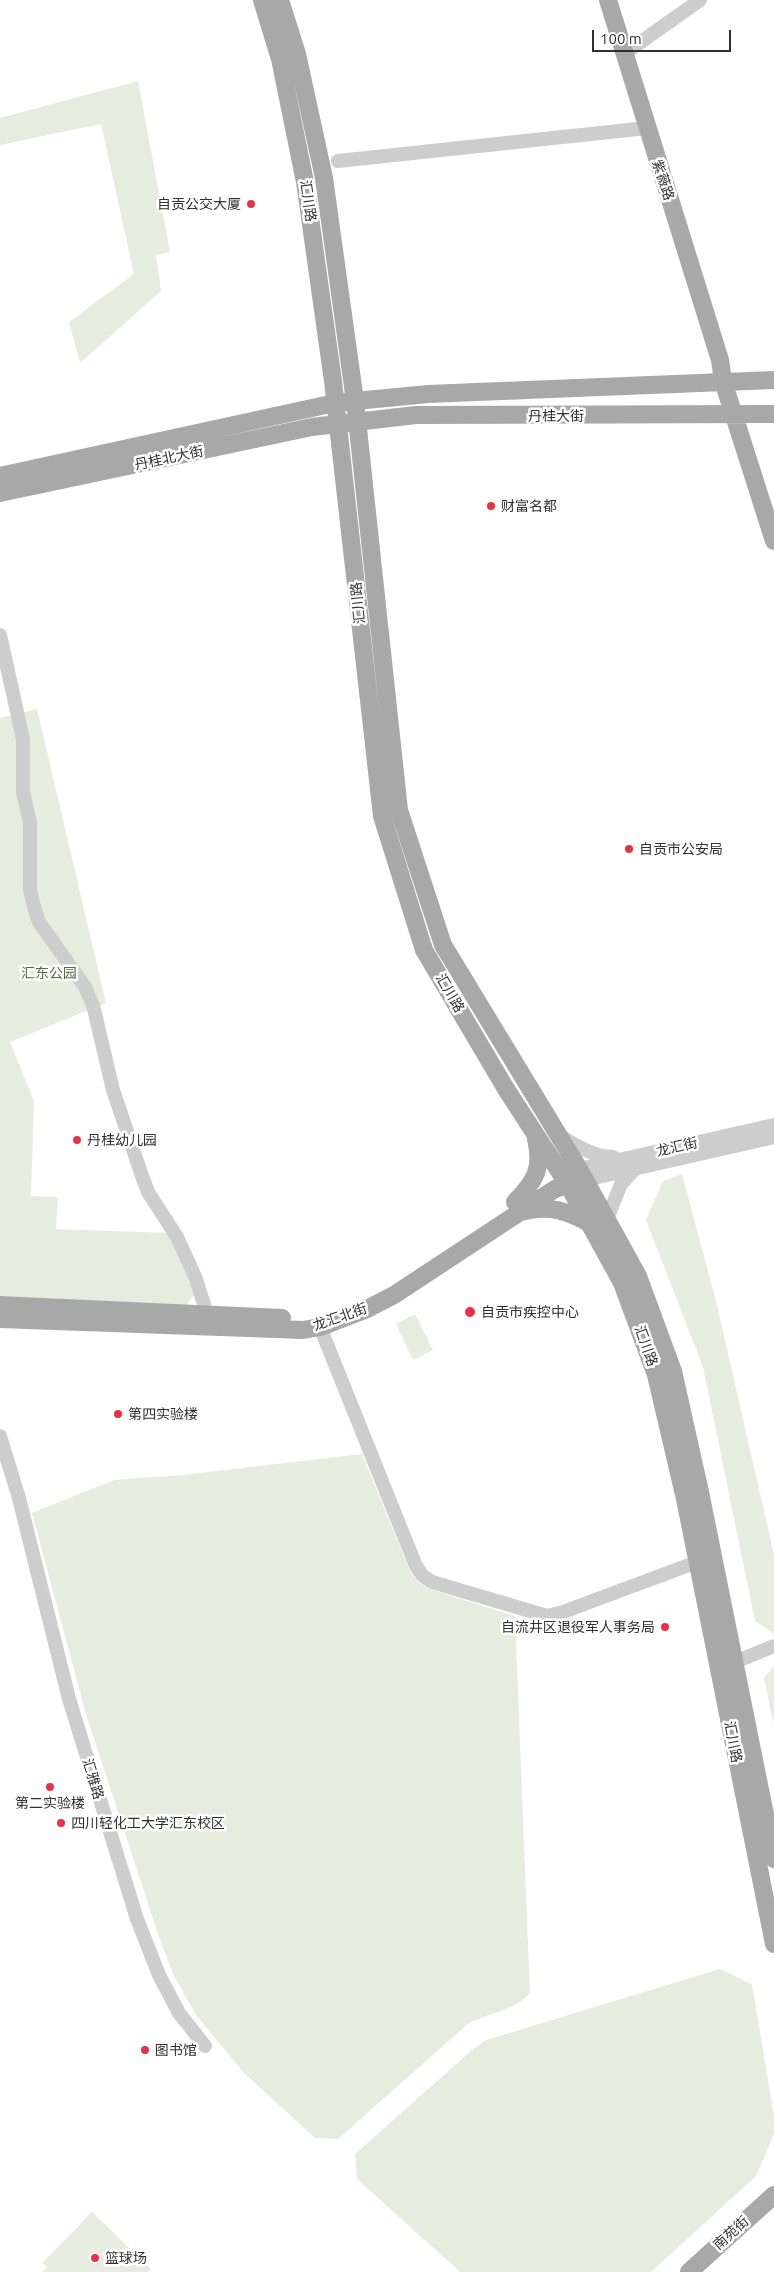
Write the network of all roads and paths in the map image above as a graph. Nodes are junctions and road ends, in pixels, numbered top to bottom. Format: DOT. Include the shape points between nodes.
graph roads {
  1 [pos="262,0"];
  2 [pos="280,0"];
  3 [pos="608,0"];
  4 [pos="700,0"];
  5 [pos="624,54"];
  6 [pos="647,128"];
  7 [pos="338,161"];
  8 [pos="774,380"];
  9 [pos="728,381"];
  10 [pos="355,401"];
  11 [pos="335,403"];
  12 [pos="774,414"];
  13 [pos="739,415"];
  14 [pos="357,421"];
  15 [pos="338,423"];
  16 [pos="0,476"];
  17 [pos="0,493"];
  18 [pos="774,508"];
  19 [pos="774,541"];
  20 [pos="0,635"];
  21 [pos="774,1125"];
  22 [pos="535,1134"];
  23 [pos="558,1134"];
  24 [pos="774,1137"];
  25 [pos="632,1163"];
  26 [pos="582,1174"];
  27 [pos="564,1178"];
  28 [pos="517,1207"];
  29 [pos="607,1219"];
  30 [pos="589,1223"];
  31 [pos="0,1305"];
  32 [pos="207,1314"];
  33 [pos="0,1319"];
  34 [pos="320,1327"];
  35 [pos="0,1436"];
  36 [pos="697,1562"];
  37 [pos="774,1646"];
  38 [pos="735,1662"];
  39 [pos="774,1859"];
  40 [pos="774,1944"];
  41 [pos="205,2046"];
  42 [pos="774,2195"];
  43 [pos="689,2272"];
  1 -- 11 [label="main road, 汇川路" via="280,59 299,144"];
  2 -- 10 [label="main road, 汇川路" via="297,54 324,178"];
  3 -- 5 [label="main road, 紫薇路"];
  4 -- 5 [label="street"];
  5 -- 6 [label="main road, 紫薇路"];
  6 -- 7 [label="street"];
  6 -- 9 [label="main road, 紫薇路"];
  8 -- 9 [label="main road, 丹桂北大街"];
  9 -- 10 [label="main road, 丹桂北大街" via="428,394"];
  9 -- 13 [label="main road, 紫薇路"];
  10 -- 11 [label="main road, 丹桂北大街"];
  10 -- 14 [label="main road, 汇川路"];
  11 -- 15 [label="main road, 汇川路"];
  11 -- 16 [label="main road, 丹桂北大街"];
  12 -- 13 [label="main road, 丹桂大街"];
  13 -- 14 [label="main road, 丹桂大街" via="416,415"];
  13 -- 18 [label="main road, 紫薇路"];
  13 -- 19 [label="main road, 紫薇路"];
  14 -- 15 [label="main road, 丹桂大街"];
  14 -- 23 [label="main road, 汇川路" via="400,810 443,945"];
  15 -- 17 [label="main road, 丹桂北大街"];
  15 -- 22 [label="main road, 汇川路" via="382,816 424,950"];
  20 -- 32 [label="street" via="24,739 23,792 30,822 30,890 34,907 39,922 85,987 93,1005 113,1090 142,1176 148,1192 177,1237"];
  21 -- 25 [label="street, 龙汇街"];
  22 -- 27 [label="main road, 汇川路"];
  22 -- 28 [label="main road" via="539,1165 532,1185"];
  23 -- 25 [label="street" via="581,1149"];
  23 -- 26 [label="main road, 汇川路"];
  24 -- 25 [label="street, 龙汇街"];
  25 -- 26 [label="street, 龙汇街"];
  25 -- 29 [label="street"];
  26 -- 27 [label="main road, 龙汇北街"];
  26 -- 29 [label="main road, 汇川路"];
  27 -- 28 [label="main road, 龙汇北街"];
  27 -- 30 [label="main road, 汇川路"];
  28 -- 30 [label="main road" via="567,1210"];
  28 -- 32 [label="main road, 龙汇北街" via="389,1287 316,1316 299,1319"];
  28 -- 34 [label="main road, 龙汇北街" via="394,1295"];
  29 -- 38 [label="main road, 汇川路" via="638,1276 673,1371"];
  30 -- 36 [label="main road, 汇川路" via="622,1283 656,1375"];
  31 -- 32 [label="main road, 龙汇北街"];
  33 -- 34 [label="main road, 龙汇北街" via="251,1329 303,1330"];
  34 -- 36 [label="street" via="416,1566 432,1582 547,1616"];
  35 -- 41 [label="street, 汇雅路" via="19,1498 68,1699 137,1919 159,1975 179,2013"];
  36 -- 40 [label="main road, 汇川路"];
  37 -- 38 [label="street"];
  38 -- 39 [label="main road, 汇川路"];
  42 -- 43 [label="main road, 南苑街"];
}
